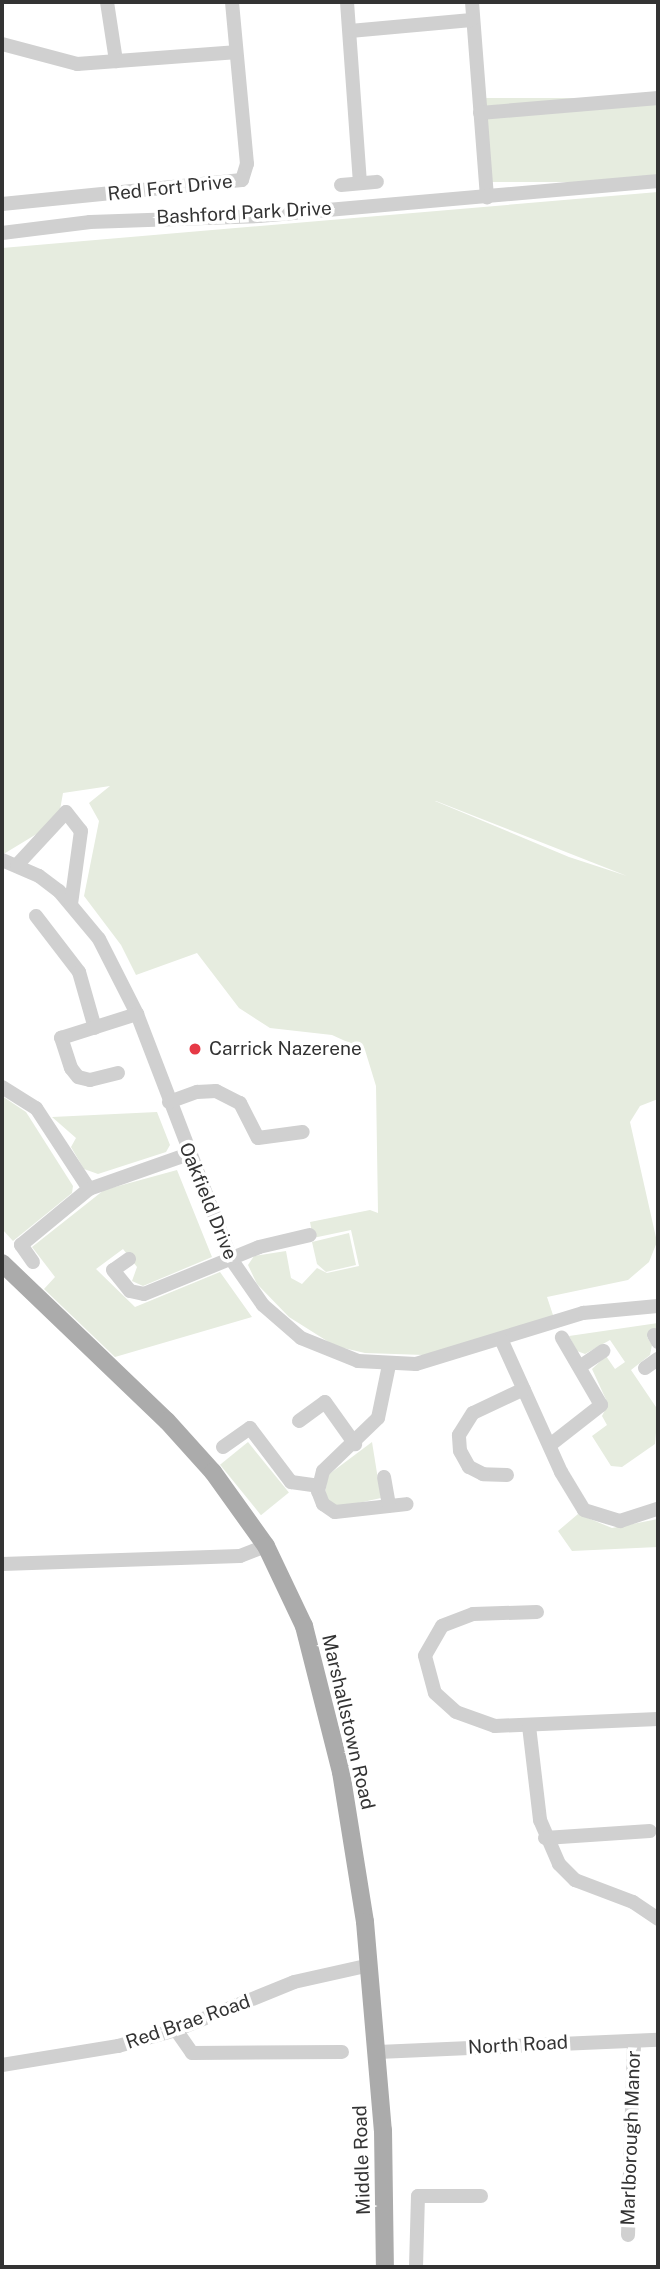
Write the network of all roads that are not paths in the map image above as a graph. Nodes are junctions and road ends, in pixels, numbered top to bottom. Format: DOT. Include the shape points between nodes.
graph roads {
  1 [pos="107,2"];
  2 [pos="232,2"];
  3 [pos="347,2"];
  4 [pos="471,2"];
  5 [pos="472,20"];
  6 [pos="350,31"];
  7 [pos="2,44"];
  8 [pos="234,52"];
  9 [pos="116,61"];
  10 [pos="658,98"];
  11 [pos="480,113"];
  12 [pos="658,181"];
  13 [pos="377,182"];
  14 [pos="360,183"];
  15 [pos="341,185"];
  16 [pos="487,197"];
  17 [pos="2,204"];
  18 [pos="2,233"];
  19 [pos="2,860"];
  20 [pos="17,865"];
  21 [pos="71,904"];
  22 [pos="36,916"];
  23 [pos="137,1014"];
  24 [pos="95,1028"];
  25 [pos="118,1073"];
  26 [pos="2,1087"];
  27 [pos="169,1102"];
  28 [pos="303,1132"];
  29 [pos="188,1154"];
  30 [pos="89,1189"];
  31 [pos="310,1236"];
  32 [pos="129,1259"];
  33 [pos="230,1259"];
  34 [pos="33,1262"];
  35 [pos="2,1263"];
  36 [pos="658,1306"];
  37 [pos="562,1338"];
  38 [pos="501,1339"];
  39 [pos="603,1351"];
  40 [pos="658,1359"];
  41 [pos="390,1365"];
  42 [pos="581,1366"];
  43 [pos="645,1368"];
  44 [pos="524,1389"];
  45 [pos="299,1421"];
  46 [pos="355,1444"];
  47 [pos="550,1445"];
  48 [pos="223,1447"];
  49 [pos="507,1475"];
  50 [pos="384,1477"];
  51 [pos="318,1486"];
  52 [pos="407,1504"];
  53 [pos="389,1506"];
  54 [pos="658,1509"];
  55 [pos="266,1546"];
  56 [pos="2,1564"];
  57 [pos="537,1612"];
  58 [pos="658,1719"];
  59 [pos="529,1727"];
  60 [pos="650,1831"];
  61 [pos="545,1838"];
  62 [pos="658,1919"];
  63 [pos="370,1965"];
  64 [pos="176,2030"];
  65 [pos="658,2040"];
  66 [pos="634,2041"];
  67 [pos="342,2052"];
  68 [pos="378,2052"];
  69 [pos="2,2066"];
  70 [pos="481,2196"];
  71 [pos="628,2235"];
  72 [pos="386,2267"];
  73 [pos="416,2267"];
  1 -- 9 [label="street"];
  2 -- 8 [label="street, Red Fort Drive"];
  3 -- 6 [label="street"];
  4 -- 5 [label="street"];
  5 -- 6 [label="street"];
  5 -- 11 [label="street"];
  6 -- 14 [label="street"];
  7 -- 9 [label="street" via="73,64"];
  8 -- 9 [label="street"];
  8 -- 17 [label="street, Red Fort Drive" via="247,164 242,180"];
  10 -- 11 [label="street"];
  11 -- 16 [label="street"];
  12 -- 16 [label="street, Bashford Park Drive"];
  13 -- 14 [label="street"];
  14 -- 15 [label="street"];
  16 -- 18 [label="street, Bashford Park Drive" via="258,216 90,222"];
  19 -- 20 [label="street, Oakfield Drive"];
  20 -- 21 [label="street, Oakfield Drive" via="39,876"];
  20 -- 21 [label="street" via="66,812 81,831"];
  21 -- 23 [label="street, Oakfield Drive" via="99,939"];
  22 -- 24 [label="street" via="71,957"];
  23 -- 24 [label="street"];
  23 -- 27 [label="street, Oakfield Drive"];
  24 -- 25 [label="street" via="61,1038 72,1070 82,1079"];
  26 -- 30 [label="street" via="36,1108"];
  27 -- 28 [label="street" via="200,1091 216,1091 237,1100 258,1138"];
  27 -- 29 [label="street, Oakfield Drive"];
  29 -- 30 [label="street"];
  29 -- 33 [label="street, Oakfield Drive"];
  30 -- 34 [label="street" via="21,1245"];
  31 -- 33 [label="street"];
  32 -- 33 [label="street" via="113,1270 130,1291 140,1294"];
  33 -- 41 [label="street, Oakfield Drive" via="262,1305 301,1338 345,1357"];
  35 -- 55 [label="main road, Marshallstown Road" via="167,1421 213,1472"];
  36 -- 38 [label="street, Oakfield Drive" via="583,1313"];
  37 -- 42 [label="street"];
  38 -- 41 [label="street, Oakfield Drive" via="433,1361"];
  38 -- 44 [label="street"];
  39 -- 42 [label="street"];
  40 -- 43 [label="street"];
  41 -- 46 [label="street" via="378,1418"];
  42 -- 47 [label="street" via="599,1396 600,1408"];
  44 -- 47 [label="street"];
  44 -- 49 [label="street" via="483,1407 465,1422 459,1448 471,1469"];
  45 -- 46 [label="street" via="325,1402"];
  46 -- 51 [label="street" via="323,1471"];
  47 -- 54 [label="street" via="568,1485 590,1515 627,1520"];
  48 -- 51 [label="street" via="250,1428 291,1482"];
  50 -- 53 [label="street"];
  51 -- 53 [label="street" via="323,1504 335,1512"];
  52 -- 53 [label="street"];
  55 -- 56 [label="street" via="240,1556"];
  55 -- 63 [label="main road, Marshallstown Road" via="304,1626 318,1675 356,1859"];
  57 -- 59 [label="street" via="453,1619 436,1632 425,1656 428,1681 445,1704 482,1723"];
  58 -- 59 [label="street"];
  59 -- 61 [label="street"];
  60 -- 61 [label="street"];
  61 -- 62 [label="street" via="570,1877 633,1902"];
  63 -- 64 [label="street, Red Brae Road" via="294,1982"];
  63 -- 68 [label="main road, Marshallstown Road"];
  64 -- 67 [label="street" via="192,2053"];
  64 -- 69 [label="street, Red Brae Road" via="86,2054"];
  65 -- 66 [label="street, North Road"];
  66 -- 68 [label="street, North Road"];
  66 -- 71 [label="street, Marlborough Manor"];
  68 -- 72 [label="main road, Middle Road"];
  70 -- 73 [label="street" via="418,2196"];
}
